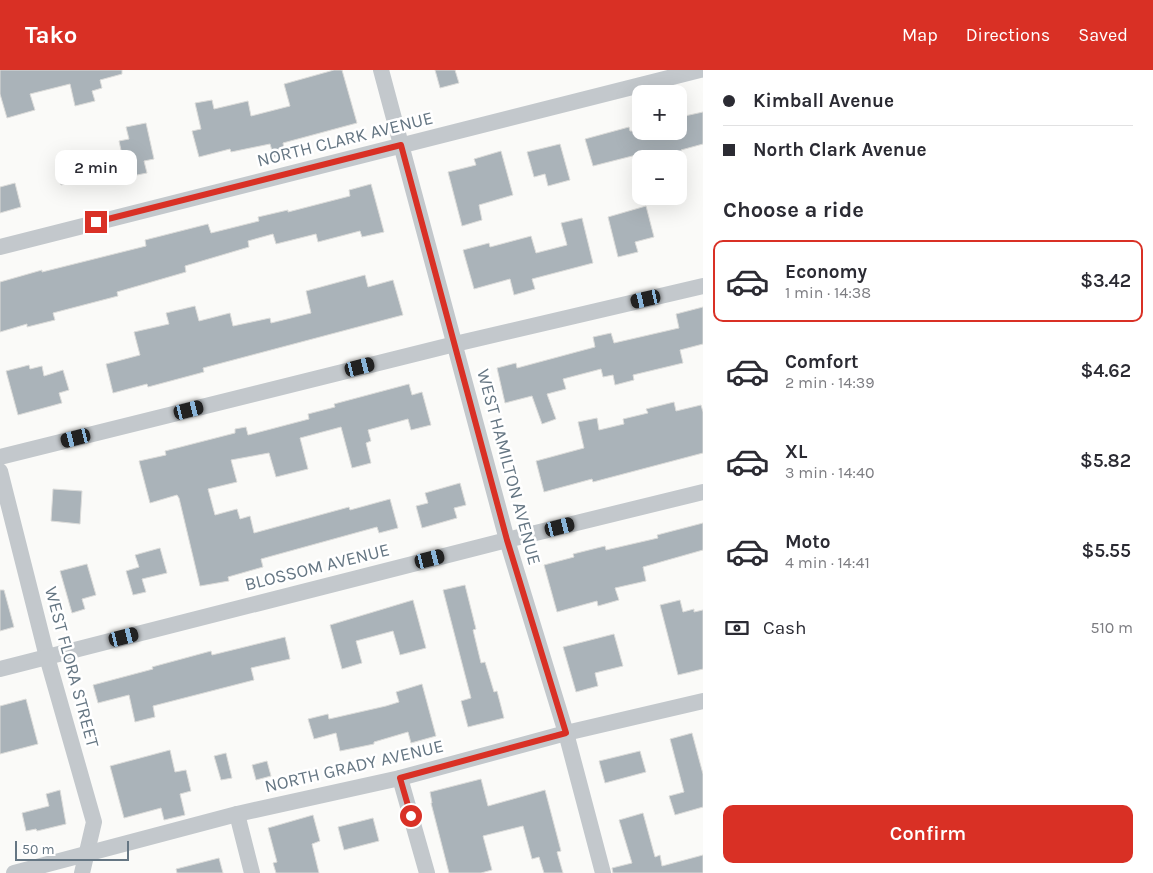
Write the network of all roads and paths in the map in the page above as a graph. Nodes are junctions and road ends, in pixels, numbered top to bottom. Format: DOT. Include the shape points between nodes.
graph roads {
  1 [pos="381,70"];
  2 [pos="700,70"];
  3 [pos="401,145"];
  4 [pos="0,247"];
  5 [pos="703,286"];
  6 [pos="454,344"];
  7 [pos="0,457"];
  8 [pos="0,471"];
  9 [pos="703,492"];
  10 [pos="507,540"];
  11 [pos="47,657"];
  12 [pos="0,669"];
  13 [pos="703,701"];
  14 [pos="566,733"];
  15 [pos="400,778"];
  16 [pos="237,814"];
  17 [pos="87,854"];
  18 [pos="14,873"];
  19 [pos="82,873"];
  20 [pos="252,873"];
  21 [pos="427,873"];
  22 [pos="603,873"];
  1 -- 3 [label="street, WEST HAMILTON AVENUE"];
  2 -- 3 [label="street, NORTH CLARK AVENUE"];
  3 -- 4 [label="street, NORTH CLARK AVENUE"];
  3 -- 6 [label="street, WEST HAMILTON AVENUE"];
  5 -- 6 [label="street"];
  6 -- 7 [label="street"];
  6 -- 10 [label="street, WEST HAMILTON AVENUE"];
  8 -- 11 [label="street, WEST FLORA STREET"];
  9 -- 10 [label="street, BLOSSOM AVENUE"];
  10 -- 11 [label="street, BLOSSOM AVENUE"];
  10 -- 14 [label="street, WEST HAMILTON AVENUE"];
  11 -- 12 [label="street, BLOSSOM AVENUE"];
  11 -- 17 [label="street, WEST FLORA STREET" via="94,822"];
  13 -- 14 [label="street, NORTH GRADY AVENUE"];
  14 -- 15 [label="street, NORTH GRADY AVENUE"];
  14 -- 22 [label="street, WEST HAMILTON AVENUE"];
  15 -- 16 [label="street, NORTH GRADY AVENUE"];
  15 -- 21 [label="street"];
  16 -- 17 [label="street, NORTH GRADY AVENUE"];
  16 -- 20 [label="street"];
  17 -- 18 [label="street, NORTH GRADY AVENUE"];
  17 -- 19 [label="street, WEST FLORA STREET"];
}
